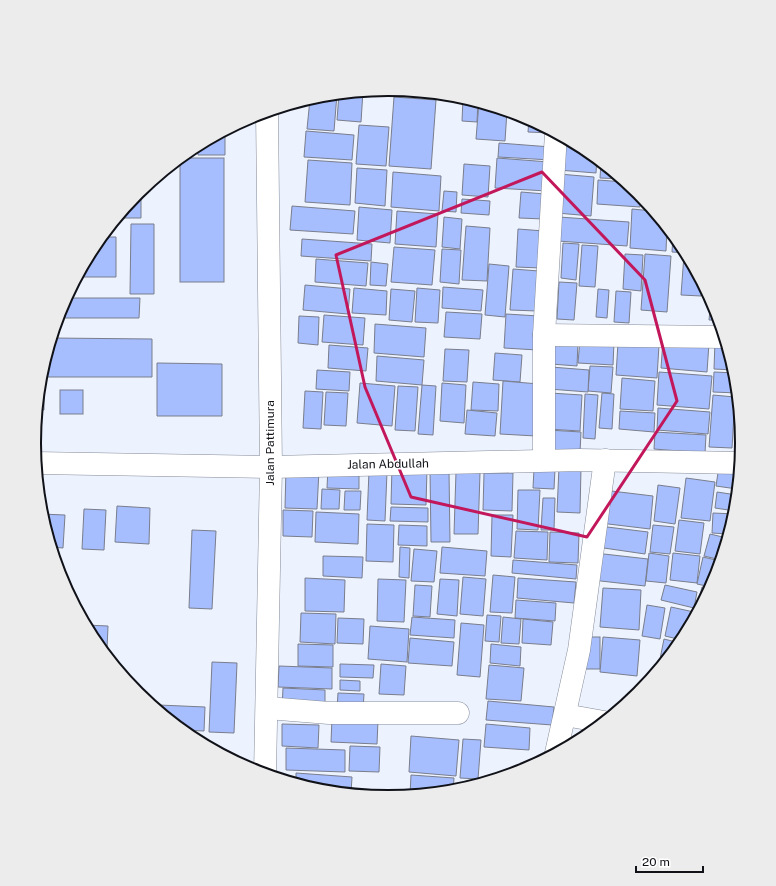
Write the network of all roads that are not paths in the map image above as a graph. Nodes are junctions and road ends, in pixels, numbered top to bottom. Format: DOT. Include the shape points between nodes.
graph roads {
  1 [pos="268,117"];
  2 [pos="556,139"];
  3 [pos="544,335"];
  4 [pos="719,338"];
  5 [pos="544,460"];
  6 [pos="605,460"];
  7 [pos="42,463"];
  8 [pos="734,464"];
  9 [pos="271,466"];
  10 [pos="266,708"];
  11 [pos="458,714"];
  12 [pos="565,715"];
  13 [pos="596,721"];
  14 [pos="558,746"];
  15 [pos="265,768"];
  1 -- 9 [label="street, Jalan Pattimura"];
  2 -- 3 [label="street"];
  3 -- 4 [label="street"];
  3 -- 5 [label="street"];
  5 -- 6 [label="street, Jalan Abdullah"];
  5 -- 9 [label="street, Jalan Abdullah"];
  6 -- 8 [label="street, Jalan Abdullah"];
  6 -- 12 [label="street" via="578,650"];
  7 -- 9 [label="street, Jalan Abdullah"];
  9 -- 10 [label="street, Jalan Pattimura"];
  10 -- 11 [label="street" via="329,712"];
  10 -- 15 [label="street, Jalan Pattimura"];
  12 -- 13 [label="street"];
  12 -- 14 [label="street"];
}
